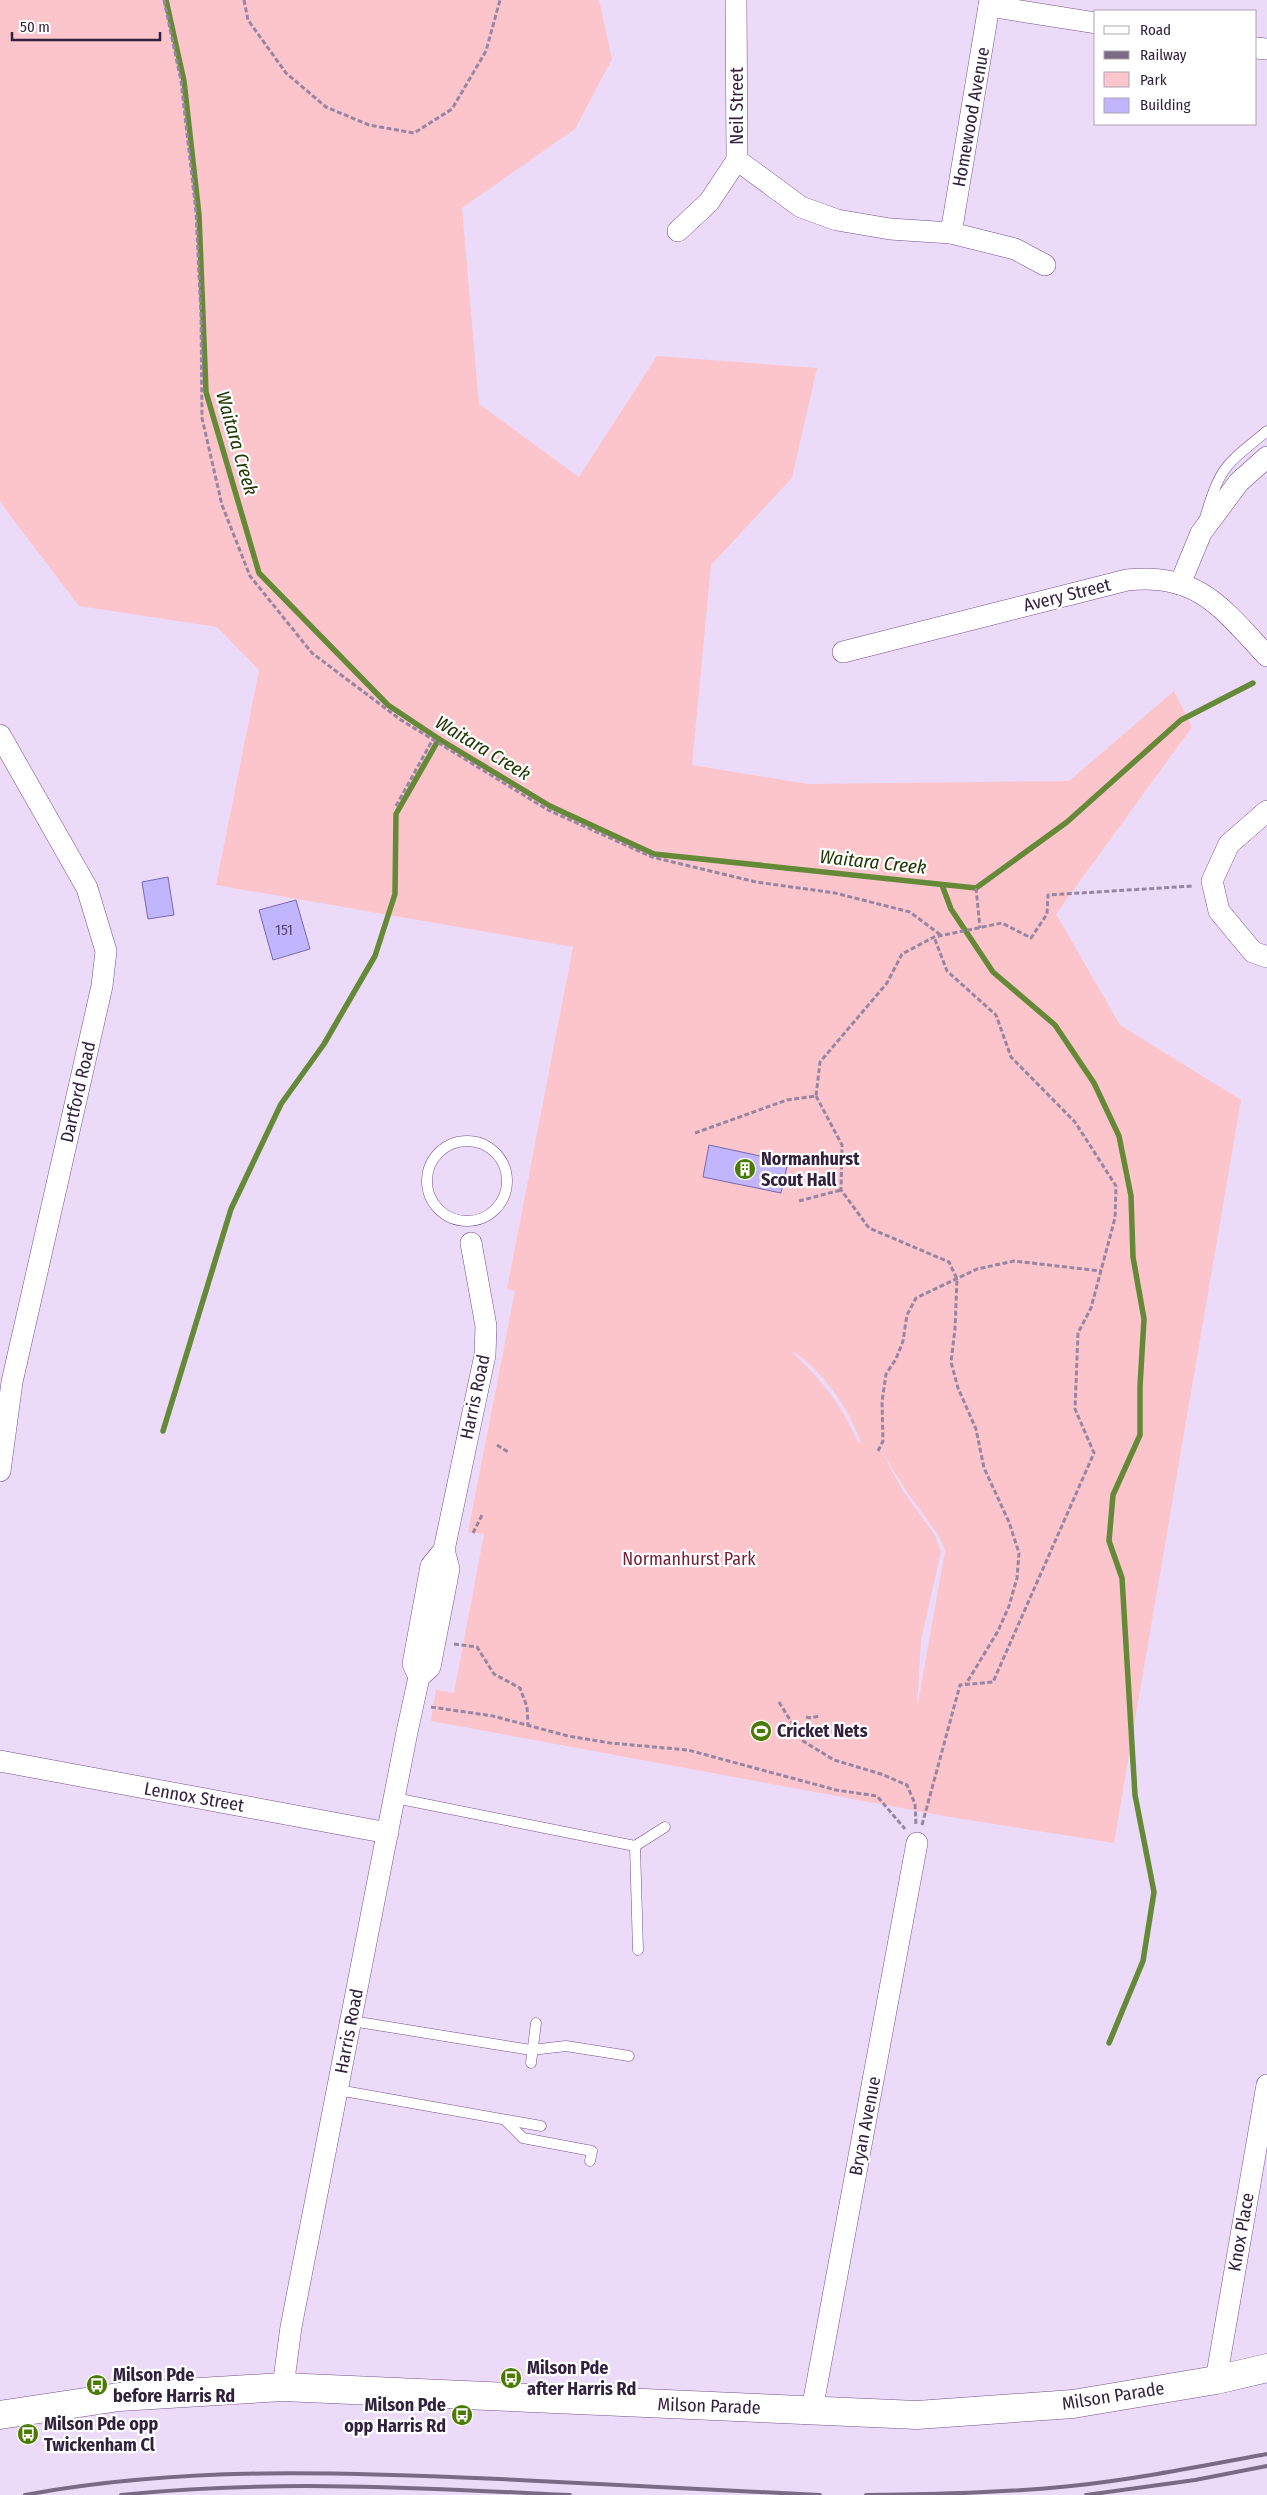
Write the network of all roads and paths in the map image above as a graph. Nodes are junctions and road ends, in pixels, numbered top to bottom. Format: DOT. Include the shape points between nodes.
graph roads {
  1 [pos="164,0"];
  2 [pos="244,0"];
  3 [pos="500,0"];
  4 [pos="736,0"];
  5 [pos="990,3"];
  6 [pos="1094,23"];
  7 [pos="737,160"];
  8 [pos="678,230"];
  9 [pos="951,234"];
  10 [pos="1045,265"];
  11 [pos="1267,431"];
  12 [pos="1267,457"];
  13 [pos="1201,533"];
  14 [pos="1180,584"];
  15 [pos="843,652"];
  16 [pos="1267,656"];
  17 [pos="0,735"];
  18 [pos="433,739"];
  19 [pos="396,806"];
  20 [pos="1267,811"];
  21 [pos="1196,886"];
  22 [pos="976,888"];
  23 [pos="980,928"];
  24 [pos="942,936"];
  25 [pos="934,937"];
  26 [pos="1267,957"];
  27 [pos="816,1096"];
  28 [pos="695,1133"];
  29 [pos="841,1190"];
  30 [pos="799,1201"];
  31 [pos="467,1221"];
  32 [pos="471,1243"];
  33 [pos="1101,1271"];
  34 [pos="957,1279"];
  35 [pos="497,1445"];
  36 [pos="878,1451"];
  37 [pos="508,1452"];
  38 [pos="0,1471"];
  39 [pos="482,1515"];
  40 [pos="473,1533"];
  41 [pos="444,1550"];
  42 [pos="433,1645"];
  43 [pos="419,1677"];
  44 [pos="966,1684"];
  45 [pos="779,1702"];
  46 [pos="413,1705"];
  47 [pos="819,1716"];
  48 [pos="806,1717"];
  49 [pos="528,1726"];
  50 [pos="0,1761"];
  51 [pos="395,1798"];
  52 [pos="665,1827"];
  53 [pos="388,1833"];
  54 [pos="917,1843"];
  55 [pos="635,1846"];
  56 [pos="638,1950"];
  57 [pos="352,2021"];
  58 [pos="536,2023"];
  59 [pos="531,2050"];
  60 [pos="629,2056"];
  61 [pos="531,2063"];
  62 [pos="1267,2085"];
  63 [pos="338,2090"];
  64 [pos="504,2120"];
  65 [pos="542,2126"];
  66 [pos="590,2161"];
  67 [pos="1267,2368"];
  68 [pos="1216,2380"];
  69 [pos="283,2387"];
  70 [pos="812,2410"];
  71 [pos="0,2415"];
  1 -- 18 [label="path" via="181,81 196,212 202,418 222,506 250,576 312,653 401,720"];
  2 -- 3 [label="path" via="248,20 286,73 326,108 369,126 414,133 452,109 486,50"];
  4 -- 7 [label="street, Neil Street"];
  5 -- 6 [label="street"];
  5 -- 9 [label="street, Homewood Avenue"];
  7 -- 8 [label="street" via="709,202"];
  7 -- 9 [label="street, Neil Street" via="801,207 837,220"];
  9 -- 10 [label="street, Neil Street" via="1016,249"];
  11 -- 13 [label="lane" via="1241,450 1219,474"];
  12 -- 13 [label="street" via="1239,482"];
  13 -- 14 [label="street"];
  14 -- 15 [label="street, Avery Street" via="1141,578 1126,580"];
  14 -- 16 [label="street, Avery Street" via="1209,597"];
  17 -- 38 [label="street, Dartford Road" via="87,888 106,951 102,986 12,1382"];
  18 -- 19 [label="path"];
  18 -- 24 [label="path" via="548,810 652,857 756,882 835,893 910,912"];
  20 -- 26 [label="street" via="1229,844 1212,881 1219,911 1253,952"];
  21 -- 23 [label="path" via="1048,895 1047,914 1031,938 1002,923"];
  22 -- 23 [label="path"];
  23 -- 24 [label="path"];
  24 -- 25 [label="path"];
  25 -- 27 [label="path" via="902,954 887,983 820,1062"];
  25 -- 33 [label="path" via="947,971 996,1015 1010,1057 1075,1122 1116,1186 1115,1218"];
  27 -- 28 [label="path" via="787,1100"];
  27 -- 29 [label="path" via="842,1145"];
  29 -- 30 [label="path"];
  29 -- 34 [label="path" via="869,1228 949,1262"];
  31 -- 31 [label="lane" via="446,1216 438,1209 427,1180 432,1160 439,1152 458,1141 468,1140 497,1152 508,1181 503,1201 496,1210 482,1218"];
  31 -- 32 [label="lane"];
  32 -- 41 [label="street, Harris Road" via="486,1326 485,1355"];
  33 -- 34 [label="path" via="1014,1261"];
  33 -- 44 [label="path" via="1091,1308 1078,1333 1075,1409 1094,1453 993,1682"];
  34 -- 36 [label="path" via="916,1298 907,1315 896,1360 886,1374 882,1402 883,1441"];
  34 -- 44 [label="path" via="951,1362 958,1388 976,1429 984,1468 1009,1522 1019,1553 1017,1578 1009,1606"];
  35 -- 37 [label="path"];
  39 -- 40 [label="path"];
  41 -- 42 [label="street, Harris Road" via="449,1569"];
  41 -- 43 [label="street, Harris Road" via="431,1566 413,1664"];
  42 -- 43 [label="street, Harris Road" via="430,1667"];
  42 -- 49 [label="path" via="468,1644 477,1647 494,1674 520,1688 527,1707"];
  43 -- 46 [label="street, Harris Road"];
  44 -- 54 [label="path" via="960,1684"];
  45 -- 54 [label="path" via="803,1741 834,1760 907,1785 915,1804"];
  46 -- 49 [label="path" via="493,1716"];
  46 -- 51 [label="street, Harris Road"];
  47 -- 48 [label="path"];
  49 -- 54 [label="path" via="610,1744 688,1750 836,1790 876,1796"];
  50 -- 53 [label="street, Lennox Street"];
  51 -- 53 [label="street, Harris Road"];
  51 -- 55 [label="lane"];
  52 -- 55 [label="lane"];
  53 -- 57 [label="street, Harris Road"];
  54 -- 70 [label="street, Bryan Avenue"];
  55 -- 56 [label="lane"];
  57 -- 59 [label="lane"];
  57 -- 63 [label="street, Harris Road"];
  58 -- 59 [label="lane"];
  59 -- 60 [label="lane" via="566,2046"];
  59 -- 61 [label="lane"];
  62 -- 68 [label="street, Knox Place"];
  63 -- 64 [label="lane"];
  63 -- 69 [label="street, Harris Road" via="291,2327"];
  64 -- 65 [label="lane"];
  64 -- 66 [label="lane" via="523,2138 592,2151"];
  67 -- 68 [label="street, Milson Parade"];
  68 -- 70 [label="street, Milson Parade" via="1063,2405 917,2415"];
  69 -- 70 [label="street, Milson Parade"];
  69 -- 71 [label="street, Milson Parade" via="119,2397"];
}
